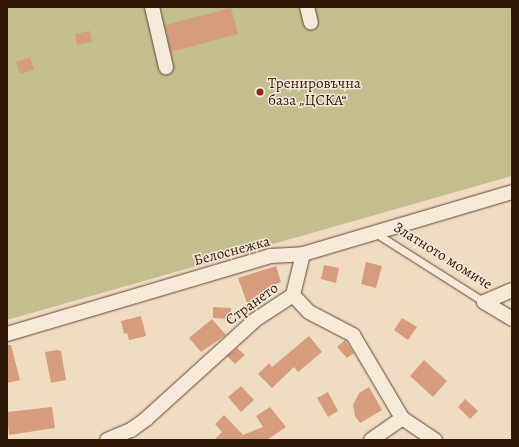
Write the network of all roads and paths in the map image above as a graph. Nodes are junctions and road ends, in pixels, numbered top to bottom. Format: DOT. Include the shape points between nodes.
graph roads {
  1 [pos="152,7"];
  2 [pos="307,7"];
  3 [pos="311,22"];
  4 [pos="166,67"];
  5 [pos="512,192"];
  6 [pos="377,234"];
  7 [pos="303,254"];
  8 [pos="512,290"];
  9 [pos="293,295"];
  10 [pos="484,302"];
  11 [pos="512,319"];
  12 [pos="7,334"];
  13 [pos="402,418"];
  14 [pos="107,440"];
  15 [pos="371,440"];
  16 [pos="435,440"];
  1 -- 4 [label="street"];
  2 -- 3 [label="street"];
  5 -- 6 [label="street, Белоснежка"];
  6 -- 7 [label="street, Белоснежка"];
  6 -- 10 [label="lane, Златното момиче"];
  7 -- 9 [label="street"];
  7 -- 12 [label="street, Белоснежка" via="270,256"];
  8 -- 10 [label="street"];
  9 -- 13 [label="street, Странето" via="309,312 353,335"];
  9 -- 14 [label="street, Странето" via="255,320 131,430"];
  10 -- 11 [label="street, Златното момиче"];
  13 -- 15 [label="street"];
  13 -- 16 [label="street, Странето"];
}
